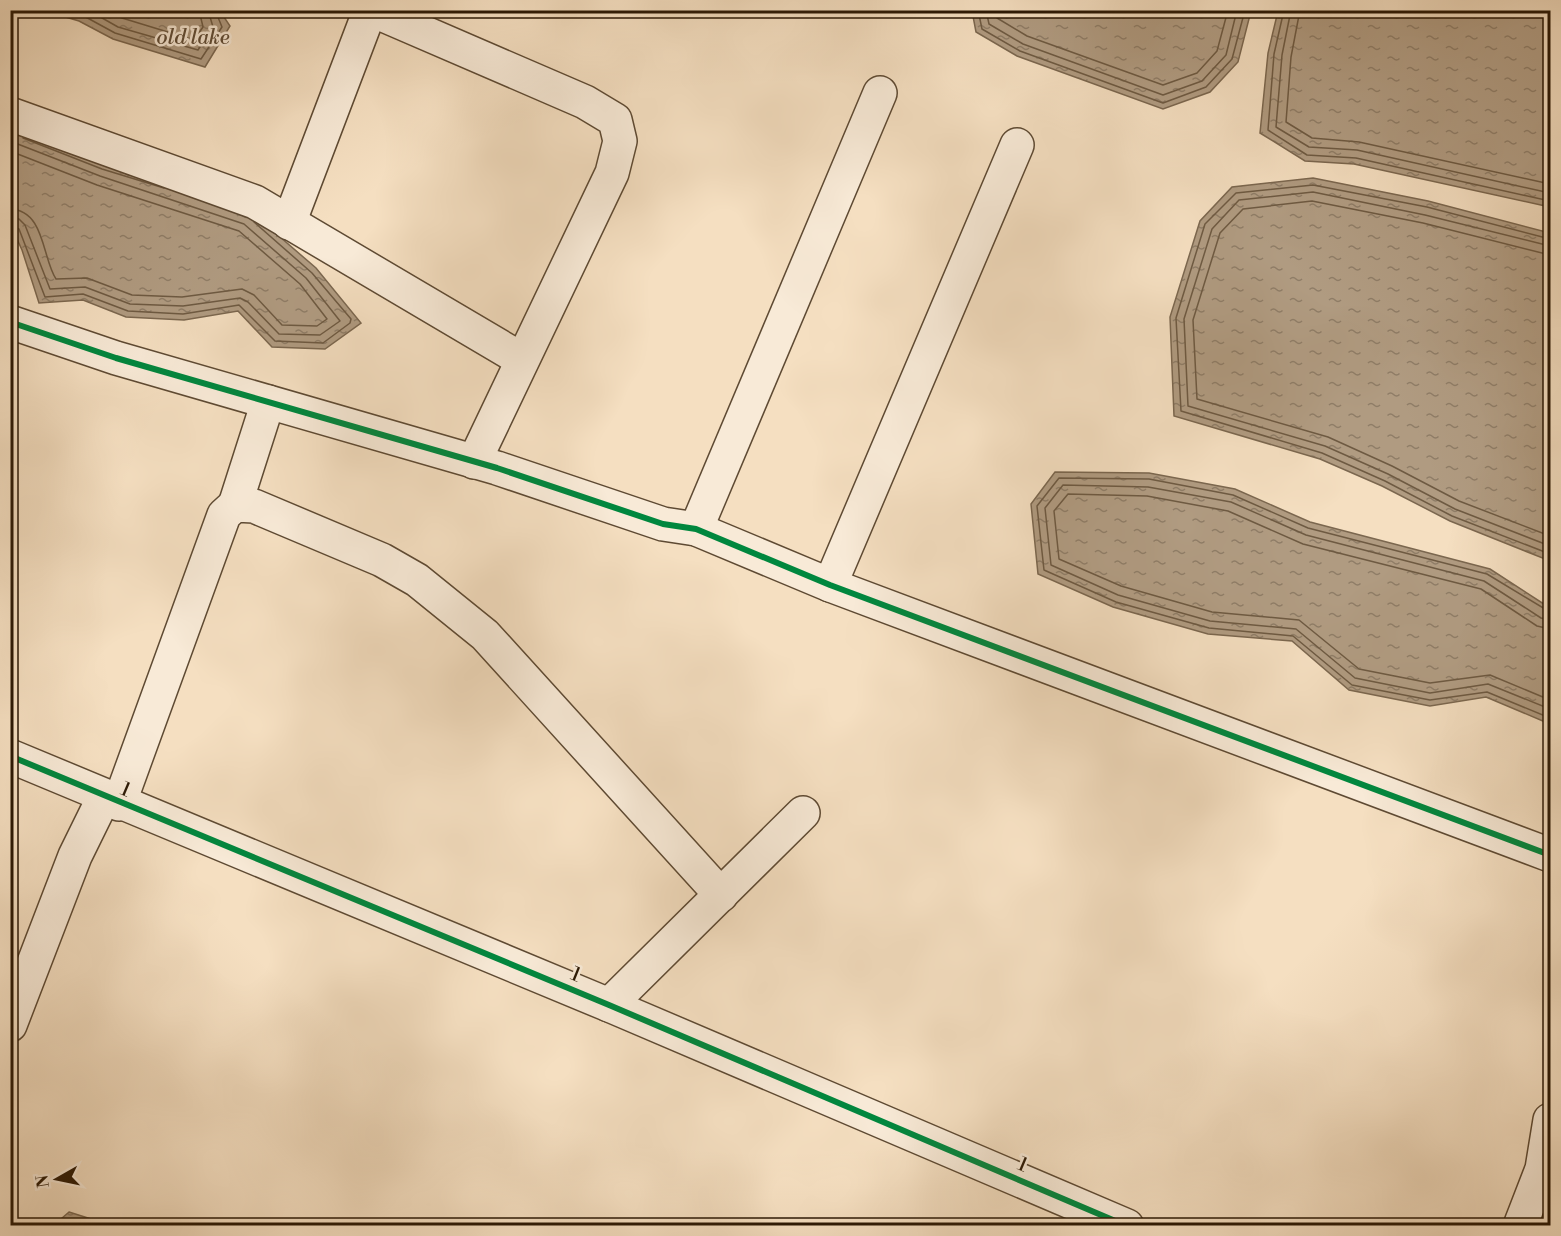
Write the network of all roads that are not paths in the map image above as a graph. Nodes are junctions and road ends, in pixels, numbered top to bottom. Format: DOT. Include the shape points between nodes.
graph roads {
  1 [pos="371,10"];
  2 [pos="880,93"];
  3 [pos="10,114"];
  4 [pos="1017,145"];
  5 [pos="289,223"];
  6 [pos="10,322"];
  7 [pos="521,360"];
  8 [pos="268,402"];
  9 [pos="474,462"];
  10 [pos="235,505"];
  11 [pos="696,529"];
  12 [pos="830,585"];
  13 [pos="10,756"];
  14 [pos="111,801"];
  15 [pos="803,813"];
  16 [pos="1551,855"];
  17 [pos="721,895"];
  18 [pos="609,1005"];
  19 [pos="10,1025"];
  20 [pos="1551,1119"];
  21 [pos="1127,1226"];
  22 [pos="1520,1226"];
  1 -- 5 [label="street"];
  1 -- 7 [label="street" via="585,102 615,120 620,141 612,172"];
  2 -- 11 [label="street"];
  3 -- 5 [label="street" via="255,202"];
  4 -- 12 [label="street"];
  5 -- 7 [label="street"];
  6 -- 8 [label="street"];
  7 -- 9 [label="street"];
  8 -- 9 [label="street"];
  8 -- 10 [label="street"];
  9 -- 11 [label="street" via="663,524"];
  10 -- 14 [label="street" via="224,515"];
  10 -- 17 [label="street" via="254,506 382,560 417,580 485,635"];
  11 -- 12 [label="street"];
  12 -- 16 [label="street"];
  13 -- 14 [label="street, 1"];
  14 -- 18 [label="street, 1"];
  14 -- 19 [label="street" via="75,856"];
  15 -- 17 [label="street"];
  17 -- 18 [label="street"];
  18 -- 21 [label="street, 1"];
  20 -- 22 [label="street" via="1542,1169"];
}
